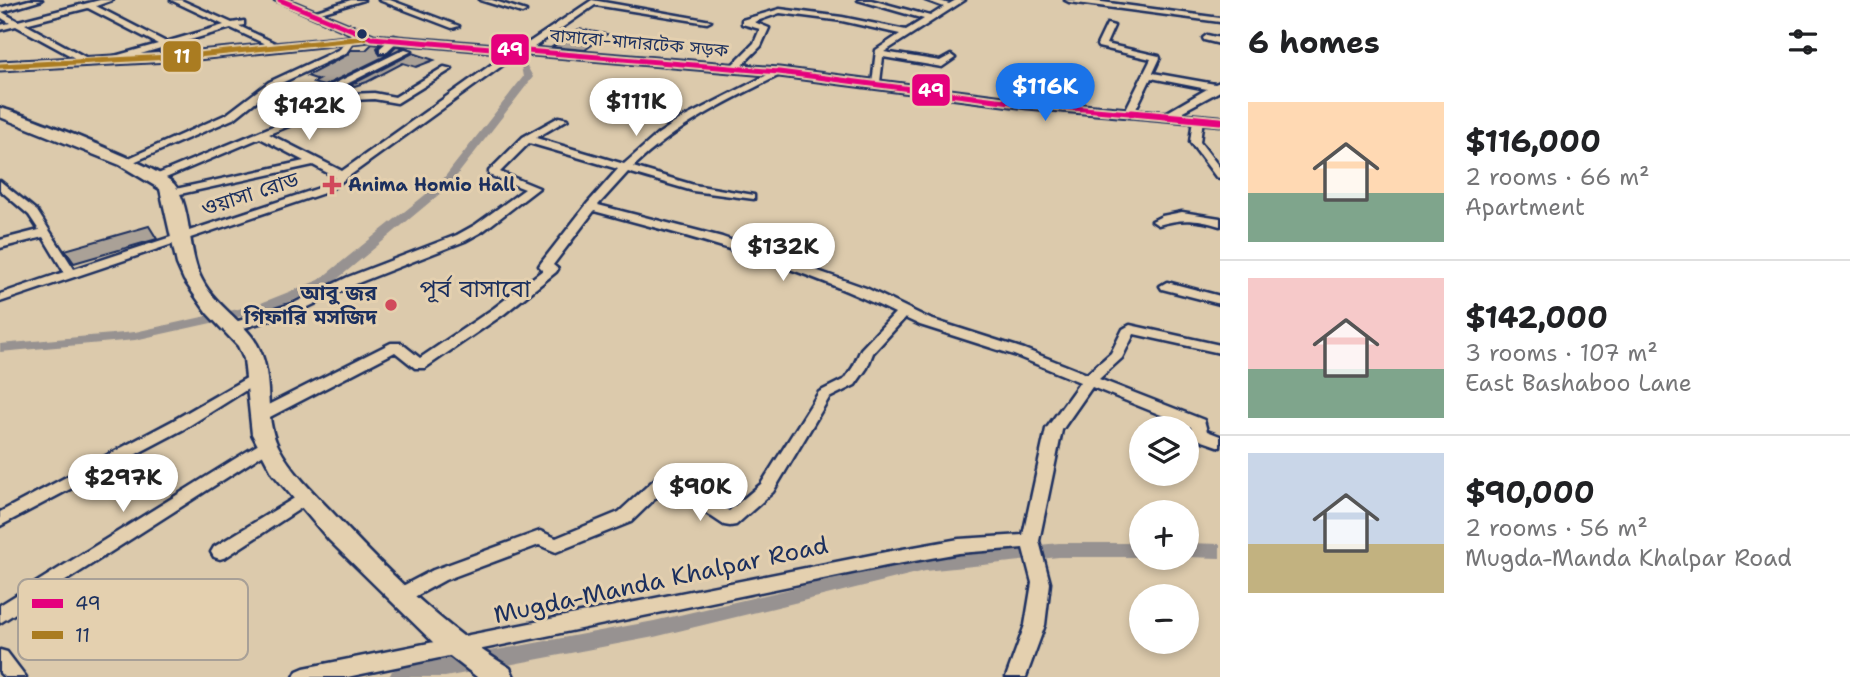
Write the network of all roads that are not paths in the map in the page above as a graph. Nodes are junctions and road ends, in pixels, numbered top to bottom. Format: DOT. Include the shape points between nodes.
graph roads {
  1 [pos="38,0"];
  2 [pos="110,0"];
  3 [pos="175,0"];
  4 [pos="280,0"];
  5 [pos="360,0"];
  6 [pos="383,0"];
  7 [pos="484,0"];
  8 [pos="862,0"];
  9 [pos="929,0"];
  10 [pos="961,0"];
  11 [pos="1069,0"];
  12 [pos="596,1"];
  13 [pos="88,5"];
  14 [pos="951,7"];
  15 [pos="0,12"];
  16 [pos="522,12"];
  17 [pos="314,13"];
  18 [pos="677,16"];
  19 [pos="932,19"];
  20 [pos="1220,20"];
  21 [pos="707,21"];
  22 [pos="19,23"];
  23 [pos="241,23"];
  24 [pos="231,25"];
  25 [pos="666,25"];
  26 [pos="455,26"];
  27 [pos="1110,26"];
  28 [pos="0,28"];
  29 [pos="908,33"];
  30 [pos="372,38"];
  31 [pos="397,38"];
  32 [pos="1207,38"];
  33 [pos="352,39"];
  34 [pos="1220,41"];
  35 [pos="164,45"];
  36 [pos="279,47"];
  37 [pos="522,50"];
  38 [pos="880,54"];
  39 [pos="188,56"];
  40 [pos="951,58"];
  41 [pos="114,59"];
  42 [pos="84,60"];
  43 [pos="0,66"];
  44 [pos="447,69"];
  45 [pos="733,69"];
  46 [pos="779,72"];
  47 [pos="1149,75"];
  48 [pos="875,82"];
  49 [pos="1219,87"];
  50 [pos="0,112"];
  51 [pos="1129,113"];
  52 [pos="1168,116"];
  53 [pos="564,119"];
  54 [pos="1198,119"];
  55 [pos="1220,121"];
  56 [pos="285,124"];
  57 [pos="262,135"];
  58 [pos="527,139"];
  59 [pos="125,162"];
  60 [pos="313,162"];
  61 [pos="627,167"];
  62 [pos="1218,170"];
  63 [pos="342,176"];
  64 [pos="157,178"];
  65 [pos="0,184"];
  66 [pos="171,193"];
  67 [pos="750,197"];
  68 [pos="591,206"];
  69 [pos="1158,221"];
  70 [pos="1220,222"];
  71 [pos="46,232"];
  72 [pos="180,237"];
  73 [pos="0,244"];
  74 [pos="71,274"];
  75 [pos="1167,286"];
  76 [pos="0,298"];
  77 [pos="1220,300"];
  78 [pos="904,311"];
  79 [pos="224,320"];
  80 [pos="1220,349"];
  81 [pos="257,377"];
  82 [pos="1090,379"];
  83 [pos="261,415"];
  84 [pos="1220,442"];
  85 [pos="267,444"];
  86 [pos="306,496"];
  87 [pos="0,520"];
  88 [pos="1032,551"];
  89 [pos="220,552"];
  90 [pos="56,579"];
  91 [pos="400,596"];
  92 [pos="18,603"];
  93 [pos="0,615"];
  94 [pos="462,651"];
  95 [pos="0,658"];
  96 [pos="495,675"];
  97 [pos="16,677"];
  98 [pos="304,677"];
  99 [pos="1016,677"];
  1 -- 15 [label="street"];
  2 -- 13 [label="street"];
  3 -- 24 [label="street"];
  4 -- 17 [label="street, বাসাবো-মাদারটেক সড়ক"];
  5 -- 17 [label="street"];
  6 -- 26 [label="street"];
  7 -- 16 [label="street"];
  8 -- 19 [label="street"];
  9 -- 14 [label="street"];
  10 -- 14 [label="street"];
  11 -- 20 [label="street"];
  12 -- 18 [label="street"];
  12 -- 37 [label="street, ওয়াসা রোড"];
  13 -- 22 [label="street"];
  13 -- 35 [label="street"];
  14 -- 19 [label="street"];
  15 -- 22 [label="street"];
  17 -- 30 [label="street, বাসাবো-মাদারটেক সড়ক"];
  18 -- 21 [label="street"];
  18 -- 25 [label="street"];
  19 -- 29 [label="street"];
  22 -- 28 [label="street"];
  22 -- 42 [label="street"];
  23 -- 24 [label="street"];
  24 -- 35 [label="street"];
  24 -- 36 [label="street"];
  27 -- 47 [label="street" via="1101,45 1156,58"];
  29 -- 38 [label="street"];
  29 -- 45 [label="street" via="780,11 745,22 765,28 758,44"];
  30 -- 31 [label="street, বাসাবো-মাদারটেক সড়ক"];
  30 -- 33 [label="street"];
  31 -- 37 [label="street, বাসাবো-মাদারটেক সড়ক"];
  31 -- 44 [label="street" via="383,50 407,52 314,96 397,100"];
  32 -- 34 [label="street"];
  33 -- 36 [label="street"];
  33 -- 59 [label="street" via="344,51 272,84 231,116"];
  35 -- 39 [label="street"];
  35 -- 41 [label="street"];
  36 -- 39 [label="street"];
  37 -- 45 [label="street, বাসাবো-মাদারটেক সড়ক"];
  37 -- 63 [label="street, ওয়াসা রোড"];
  38 -- 40 [label="street" via="942,65"];
  38 -- 48 [label="street"];
  39 -- 41 [label="street"];
  41 -- 42 [label="street"];
  42 -- 43 [label="street"];
  45 -- 46 [label="street, বাসাবো-মাদারটেক সড়ক"];
  46 -- 48 [label="street, বাসাবো-মাদারটেক সড়ক"];
  46 -- 61 [label="street" via="682,122"];
  47 -- 49 [label="street"];
  47 -- 51 [label="street"];
  48 -- 51 [label="street, বাসাবো-মাদারটেক সড়ক"];
  49 -- 52 [label="street"];
  50 -- 59 [label="street"];
  51 -- 52 [label="street, বাসাবো-মাদারটেক সড়ক"];
  52 -- 54 [label="street, বাসাবো-মাদারটেক সড়ক"];
  53 -- 58 [label="street"];
  54 -- 55 [label="street, বাসাবো-মাদারটেক সড়ক"];
  54 -- 62 [label="street" via="1195,142"];
  56 -- 57 [label="street"];
  57 -- 60 [label="street"];
  57 -- 64 [label="street"];
  58 -- 61 [label="street"];
  58 -- 79 [label="street" via="493,174 533,188 479,228 299,306"];
  59 -- 64 [label="street"];
  60 -- 63 [label="street"];
  60 -- 66 [label="street"];
  61 -- 67 [label="street" via="694,188"];
  61 -- 68 [label="street"];
  63 -- 72 [label="street, ওয়াসা রোড" via="323,190"];
  64 -- 66 [label="street"];
  65 -- 71 [label="street" via="33,213"];
  66 -- 72 [label="street"];
  68 -- 78 [label="street" via="718,240"];
  68 -- 83 [label="street" via="545,266 552,269 420,365 396,346"];
  69 -- 70 [label="street" via="1195,215"];
  71 -- 73 [label="street"];
  71 -- 74 [label="street"];
  72 -- 74 [label="street, ওয়াসা রোড"];
  72 -- 79 [label="street" via="194,284"];
  74 -- 76 [label="street, ওয়াসা রোড"];
  75 -- 77 [label="street"];
  78 -- 82 [label="street"];
  78 -- 91 [label="street" via="866,352 850,382 824,395 768,488 730,520 672,482 663,481 625,517 556,545 540,538 484,556"];
  79 -- 81 [label="street" via="249,347"];
  80 -- 82 [label="street" via="1133,328 1117,355"];
  81 -- 83 [label="street"];
  81 -- 87 [label="street" via="178,425"];
  82 -- 84 [label="street" via="1198,424 1200,434"];
  82 -- 88 [label="street" via="1054,429"];
  83 -- 85 [label="street"];
  85 -- 86 [label="street"];
  85 -- 90 [label="street"];
  86 -- 89 [label="street"];
  86 -- 91 [label="street"];
  88 -- 94 [label="street, Mugda-Manda Khalpar Road" via="959,546"];
  88 -- 99 [label="street" via="1041,583 1034,625"];
  91 -- 94 [label="street"];
  92 -- 93 [label="street"];
  94 -- 96 [label="street"];
  94 -- 98 [label="street, Mugda-Manda Khalpar Road"];
  95 -- 97 [label="street"];
}
